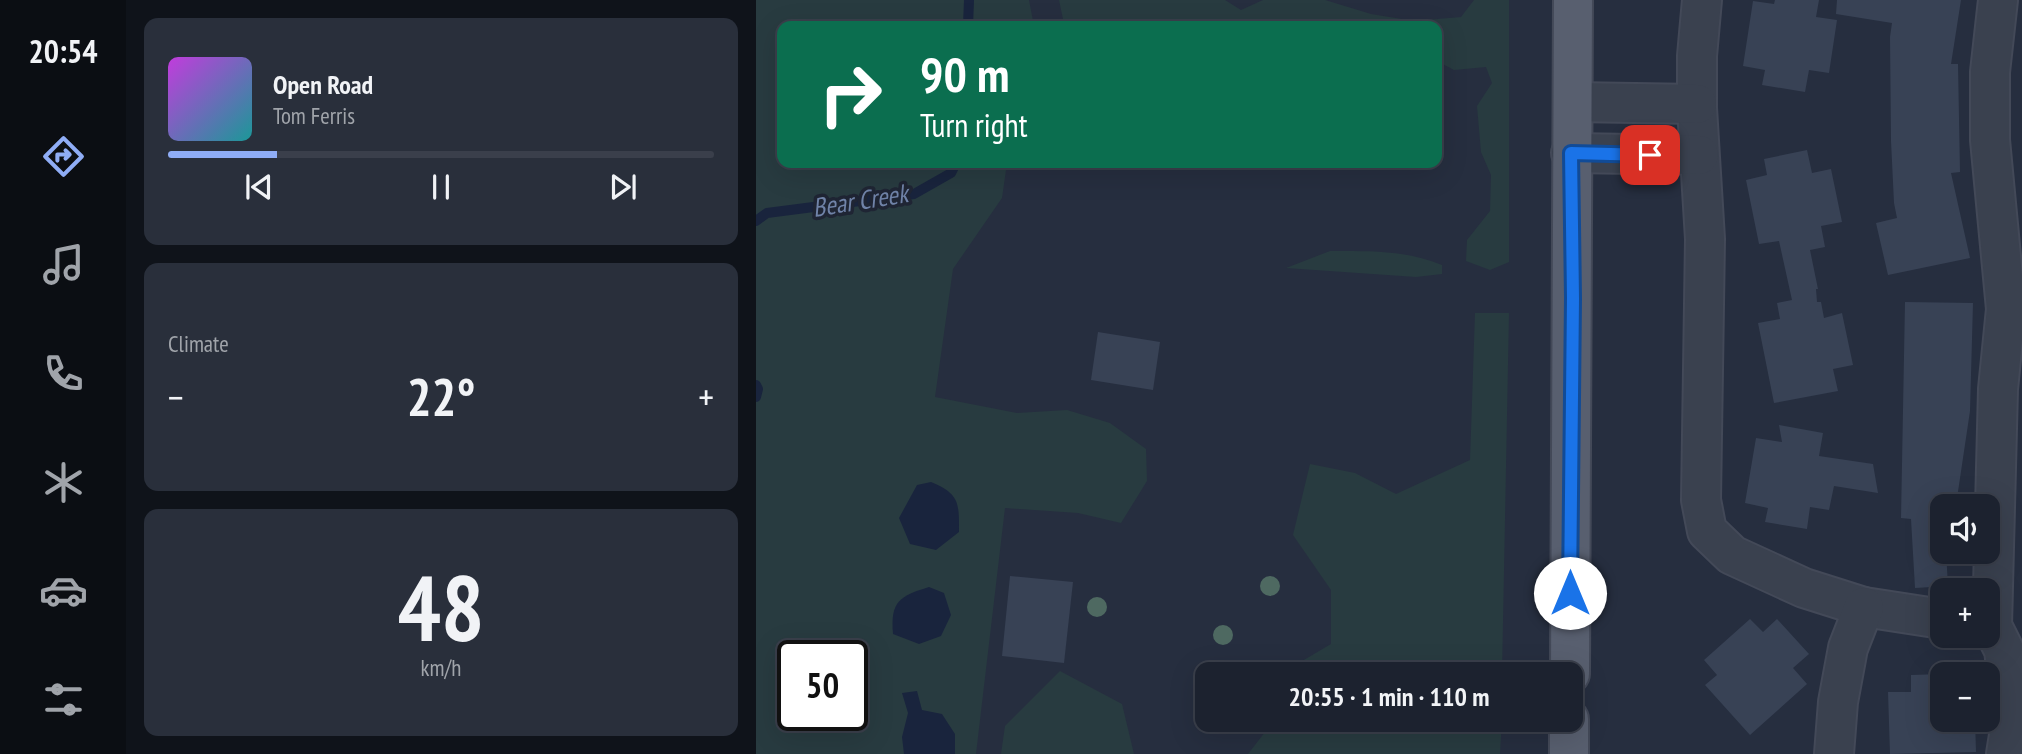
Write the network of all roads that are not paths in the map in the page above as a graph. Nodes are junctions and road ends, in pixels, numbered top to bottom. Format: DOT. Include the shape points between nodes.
graph roads {
  1 [pos="1573,0"];
  2 [pos="1702,0"];
  3 [pos="1998,0"];
  4 [pos="1573,102"];
  5 [pos="1697,104"];
  6 [pos="1571,153"];
  7 [pos="1699,155"];
  8 [pos="1992,578"];
  9 [pos="1864,607"];
  10 [pos="1930,617"];
  11 [pos="2000,643"];
  12 [pos="1570,662"];
  13 [pos="2017,717"];
  14 [pos="1569,732"];
  15 [pos="1569,754"];
  16 [pos="1834,754"];
  17 [pos="2006,754"];
  1 -- 4 [label="main road"];
  2 -- 5 [label="lane"];
  3 -- 8 [label="lane" via="1990,72 1990,140 2006,309 1998,389"];
  4 -- 5 [label="lane"];
  4 -- 6 [label="main road"];
  5 -- 7 [label="lane"];
  6 -- 7 [label="lane"];
  6 -- 12 [label="main road"];
  7 -- 9 [label="lane" via="1704,239 1701,500 1707,531 1732,555 1804,588"];
  9 -- 10 [label="lane"];
  9 -- 16 [label="lane" via="1848,648"];
  11 -- 13 [label="lane"];
  13 -- 17 [label="lane"];
  14 -- 15 [label="main road"];
}
